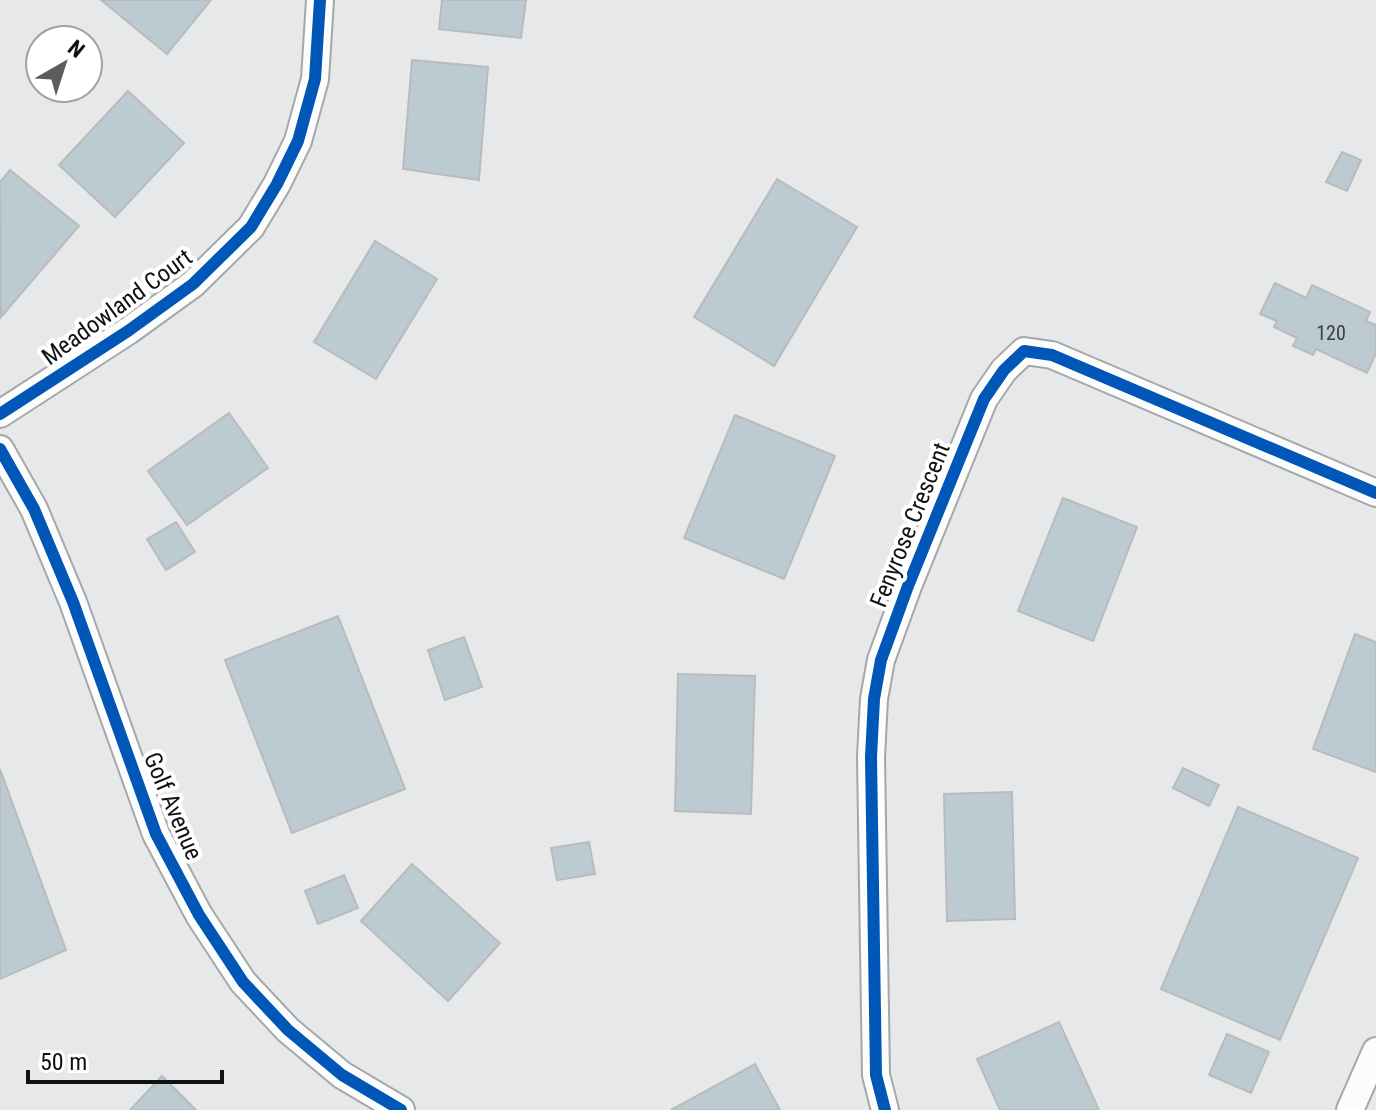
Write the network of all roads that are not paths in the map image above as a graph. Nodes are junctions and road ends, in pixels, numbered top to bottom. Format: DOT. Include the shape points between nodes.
graph roads {
  1 [pos="320,0"];
  2 [pos="0,414"];
  3 [pos="0,449"];
  4 [pos="1376,493"];
  5 [pos="1376,1051"];
  6 [pos="401,1110"];
  7 [pos="885,1110"];
  8 [pos="1350,1110"];
  1 -- 2 [label="street, Meadowland Court" via="315,79 298,141 251,227 193,284"];
  3 -- 6 [label="street, Golf Avenue" via="34,509 73,602 156,834 199,915 243,982 288,1030 342,1075"];
  4 -- 7 [label="street, Fenyrose Crescent" via="1052,355 1024,351 1004,370 984,399 908,586 881,660 874,699 876,1075"];
  5 -- 8 [label="street"];
}
